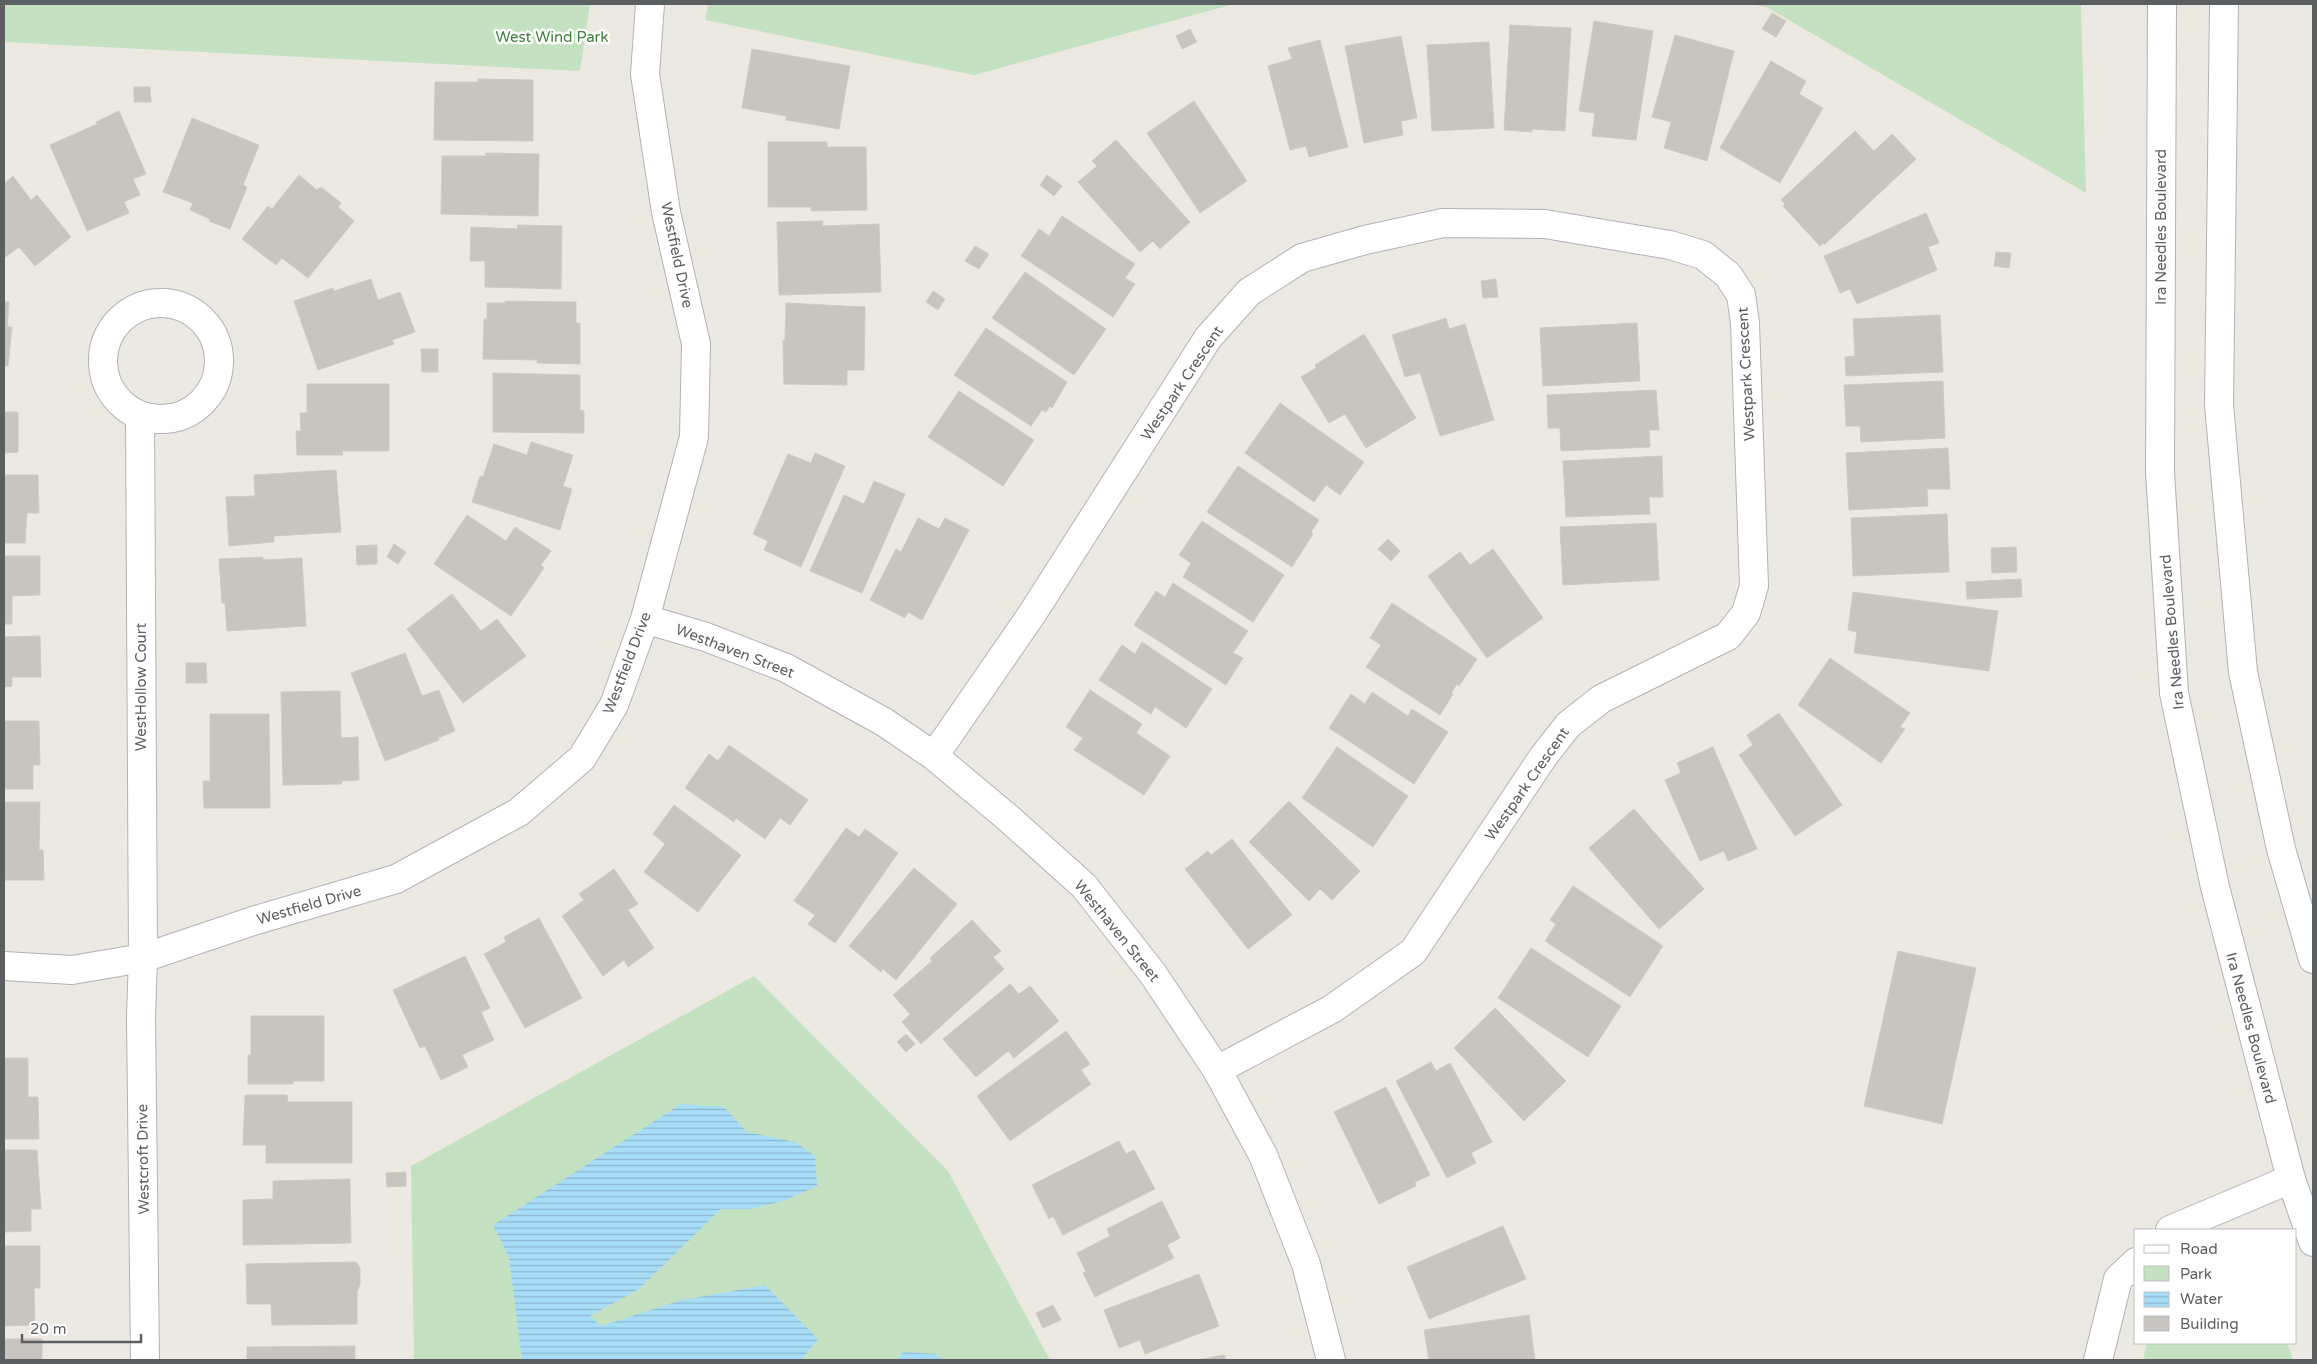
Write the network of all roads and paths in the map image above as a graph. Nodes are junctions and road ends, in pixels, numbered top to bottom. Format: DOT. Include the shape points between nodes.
graph roads {
  1 [pos="650,4"];
  2 [pos="2162,4"];
  3 [pos="2224,4"];
  4 [pos="140,416"];
  5 [pos="645,619"];
  6 [pos="934,756"];
  7 [pos="143,958"];
  8 [pos="2313,959"];
  9 [pos="4,966"];
  10 [pos="1217,1070"];
  11 [pos="2291,1179"];
  12 [pos="2172,1229"];
  13 [pos="2313,1242"];
  14 [pos="2134,1264"];
  15 [pos="145,1360"];
  16 [pos="1331,1360"];
  17 [pos="2098,1360"];
  1 -- 5 [label="street, Westfield Drive" via="645,74 666,212 696,344 694,438"];
  2 -- 11 [label="street, Ira Needles Boulevard" via="2160,473 2174,693 2215,887"];
  3 -- 8 [label="street" via="2219,404 2242,662 2281,849"];
  4 -- 4 [label="street" via="165,420 185,415 201,404 213,388 220,359 216,339 209,326 190,309 166,302 140,305 117,320 106,338 101,362 106,382 116,400"];
  4 -- 7 [label="street, WestHollow Court"];
  5 -- 6 [label="street, Westhaven Street" via="706,637 786,668 884,722"];
  5 -- 7 [label="street, Westfield Drive" via="614,705 582,758 519,812 396,879 256,920"];
  6 -- 10 [label="street, Westhaven Street" via="1008,816 1084,886 1153,974"];
  6 -- 10 [label="street, Westpark Crescent" via="1032,614 1208,338 1249,292 1302,258 1364,240 1443,223 1545,224 1670,245 1703,255 1728,274 1741,295 1746,323 1754,586 1746,613 1728,636 1601,699 1568,725 1413,952 1332,1009"];
  7 -- 9 [label="street, Westfield Drive" via="72,970"];
  7 -- 15 [label="street, Westcroft Drive"];
  10 -- 16 [label="street, Westhaven Street" via="1263,1155 1306,1264"];
  11 -- 12 [label="street"];
  11 -- 13 [label="street, Ira Needles Boulevard"];
  14 -- 17 [label="street" via="2118,1279"];
}
